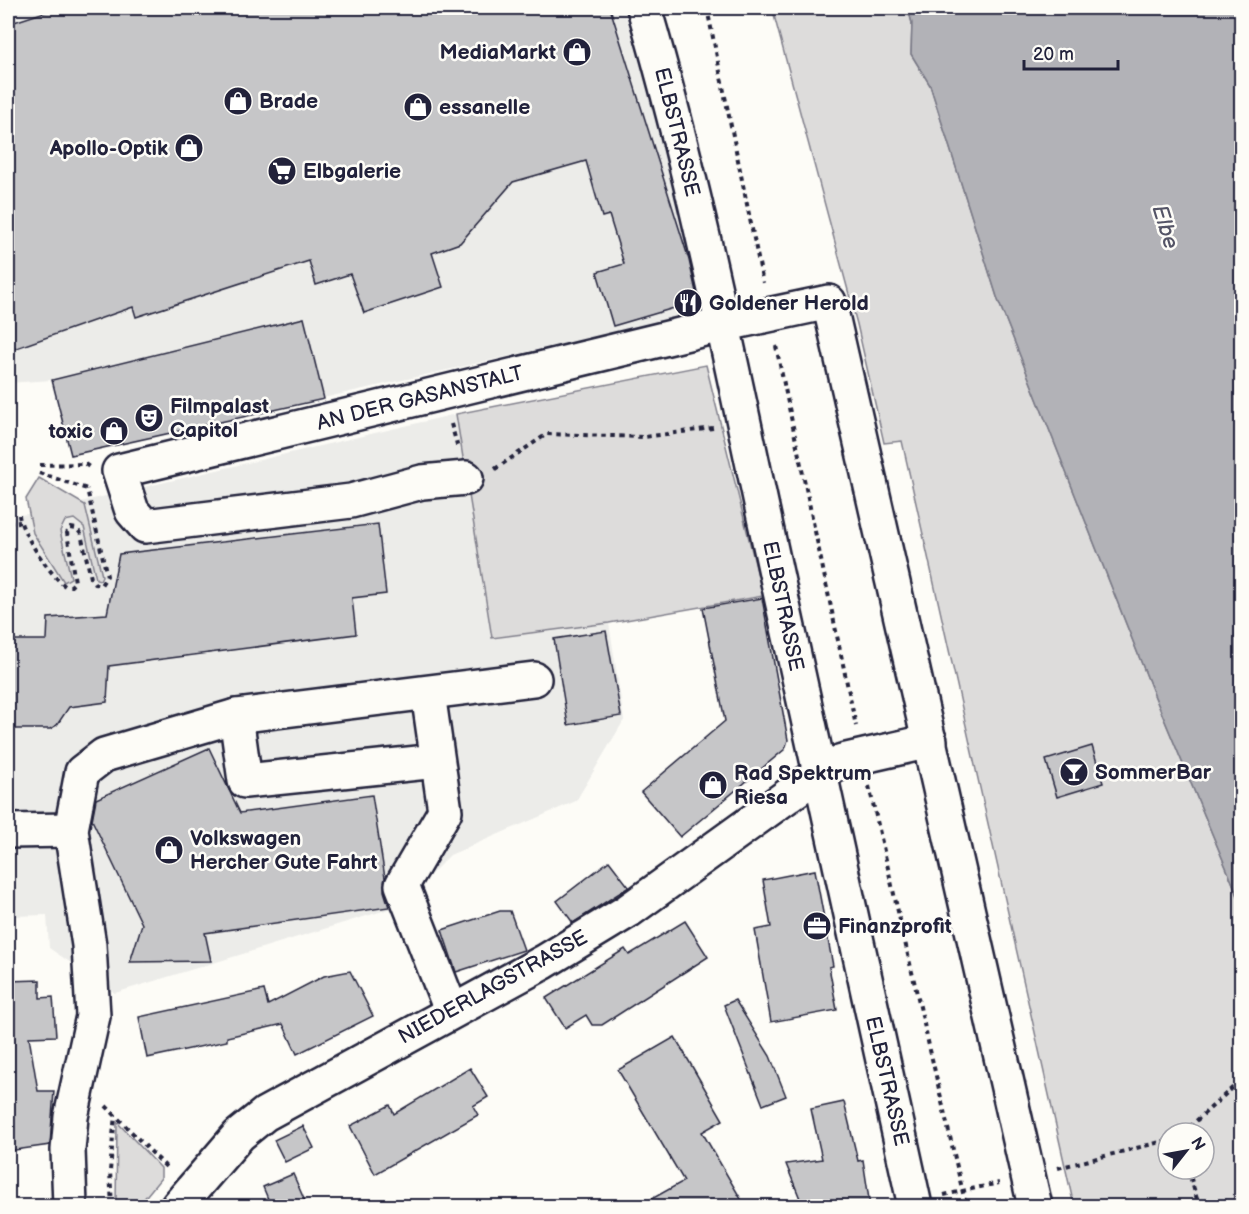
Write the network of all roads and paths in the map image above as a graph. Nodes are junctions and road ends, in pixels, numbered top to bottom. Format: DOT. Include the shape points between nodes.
graph roads {
  1 [pos="644,8"];
  2 [pos="706,8"];
  3 [pos="770,314"];
  4 [pos="721,325"];
  5 [pos="442,392"];
  6 [pos="744,423"];
  7 [pos="85,464"];
  8 [pos="40,465"];
  9 [pos="39,473"];
  10 [pos="466,478"];
  11 [pos="19,515"];
  12 [pos="20,522"];
  13 [pos="8,523"];
  14 [pos="534,679"];
  15 [pos="428,693"];
  16 [pos="236,716"];
  17 [pos="930,741"];
  18 [pos="862,756"];
  19 [pos="437,761"];
  20 [pos="818,775"];
  21 [pos="71,830"];
  22 [pos="8,831"];
  23 [pos="451,1010"];
  24 [pos="1242,1079"];
  25 [pos="81,1080"];
  26 [pos="115,1114"];
  27 [pos="1196,1121"];
  28 [pos="1156,1144"];
  29 [pos="1192,1181"];
  30 [pos="983,1187"];
  31 [pos="970,1190"];
  32 [pos="1032,1191"];
  33 [pos="184,1199"];
  34 [pos="70,1206"];
  35 [pos="112,1206"];
  36 [pos="915,1206"];
  37 [pos="966,1206"];
  38 [pos="1199,1206"];
  1 -- 4 [label="street, ELBSTRASSE" via="671,99"];
  2 -- 3 [label="path"];
  3 -- 4 [label="street, AN DER GASANSTALT"];
  3 -- 17 [label="street, AN DER GASANSTALT" via="829,302"];
  3 -- 18 [label="path"];
  4 -- 5 [label="street, AN DER GASANSTALT"];
  4 -- 6 [label="street, ELBSTRASSE"];
  5 -- 10 [label="path"];
  5 -- 10 [label="street, AN DER GASANSTALT" via="119,471 132,511 145,526 351,501 422,482"];
  6 -- 10 [label="path" via="644,437 548,434 493,471"];
  6 -- 20 [label="street, ELBSTRASSE"];
  7 -- 8 [label="path"];
  9 -- 12 [label="path" via="87,489 107,576 105,582 95,584 91,578 77,529 71,528 67,533 75,582 65,586"];
  11 -- 12 [label="path"];
  12 -- 13 [label="path"];
  14 -- 15 [label="street"];
  15 -- 16 [label="street"];
  15 -- 19 [label="street"];
  16 -- 19 [label="street" via="245,781"];
  16 -- 21 [label="street" via="104,755 82,772"];
  17 -- 18 [label="street, NIEDERLAGSTRASSE"];
  17 -- 32 [label="street"];
  18 -- 20 [label="street, NIEDERLAGSTRASSE" via="842,761"];
  18 -- 37 [label="path"];
  19 -- 23 [label="street" via="445,811 402,885"];
  20 -- 23 [label="street, NIEDERLAGSTRASSE" via="628,911 544,962"];
  20 -- 36 [label="street, ELBSTRASSE"];
  21 -- 22 [label="street"];
  21 -- 25 [label="street" via="89,945 93,1016"];
  23 -- 33 [label="street, NIEDERLAGSTRASSE" via="265,1113 239,1135"];
  24 -- 27 [label="path"];
  25 -- 26 [label="path"];
  25 -- 34 [label="street" via="71,1117"];
  26 -- 33 [label="path"];
  26 -- 35 [label="path"];
  28 -- 32 [label="path"];
  29 -- 38 [label="path"];
  30 -- 31 [label="path"];
}
